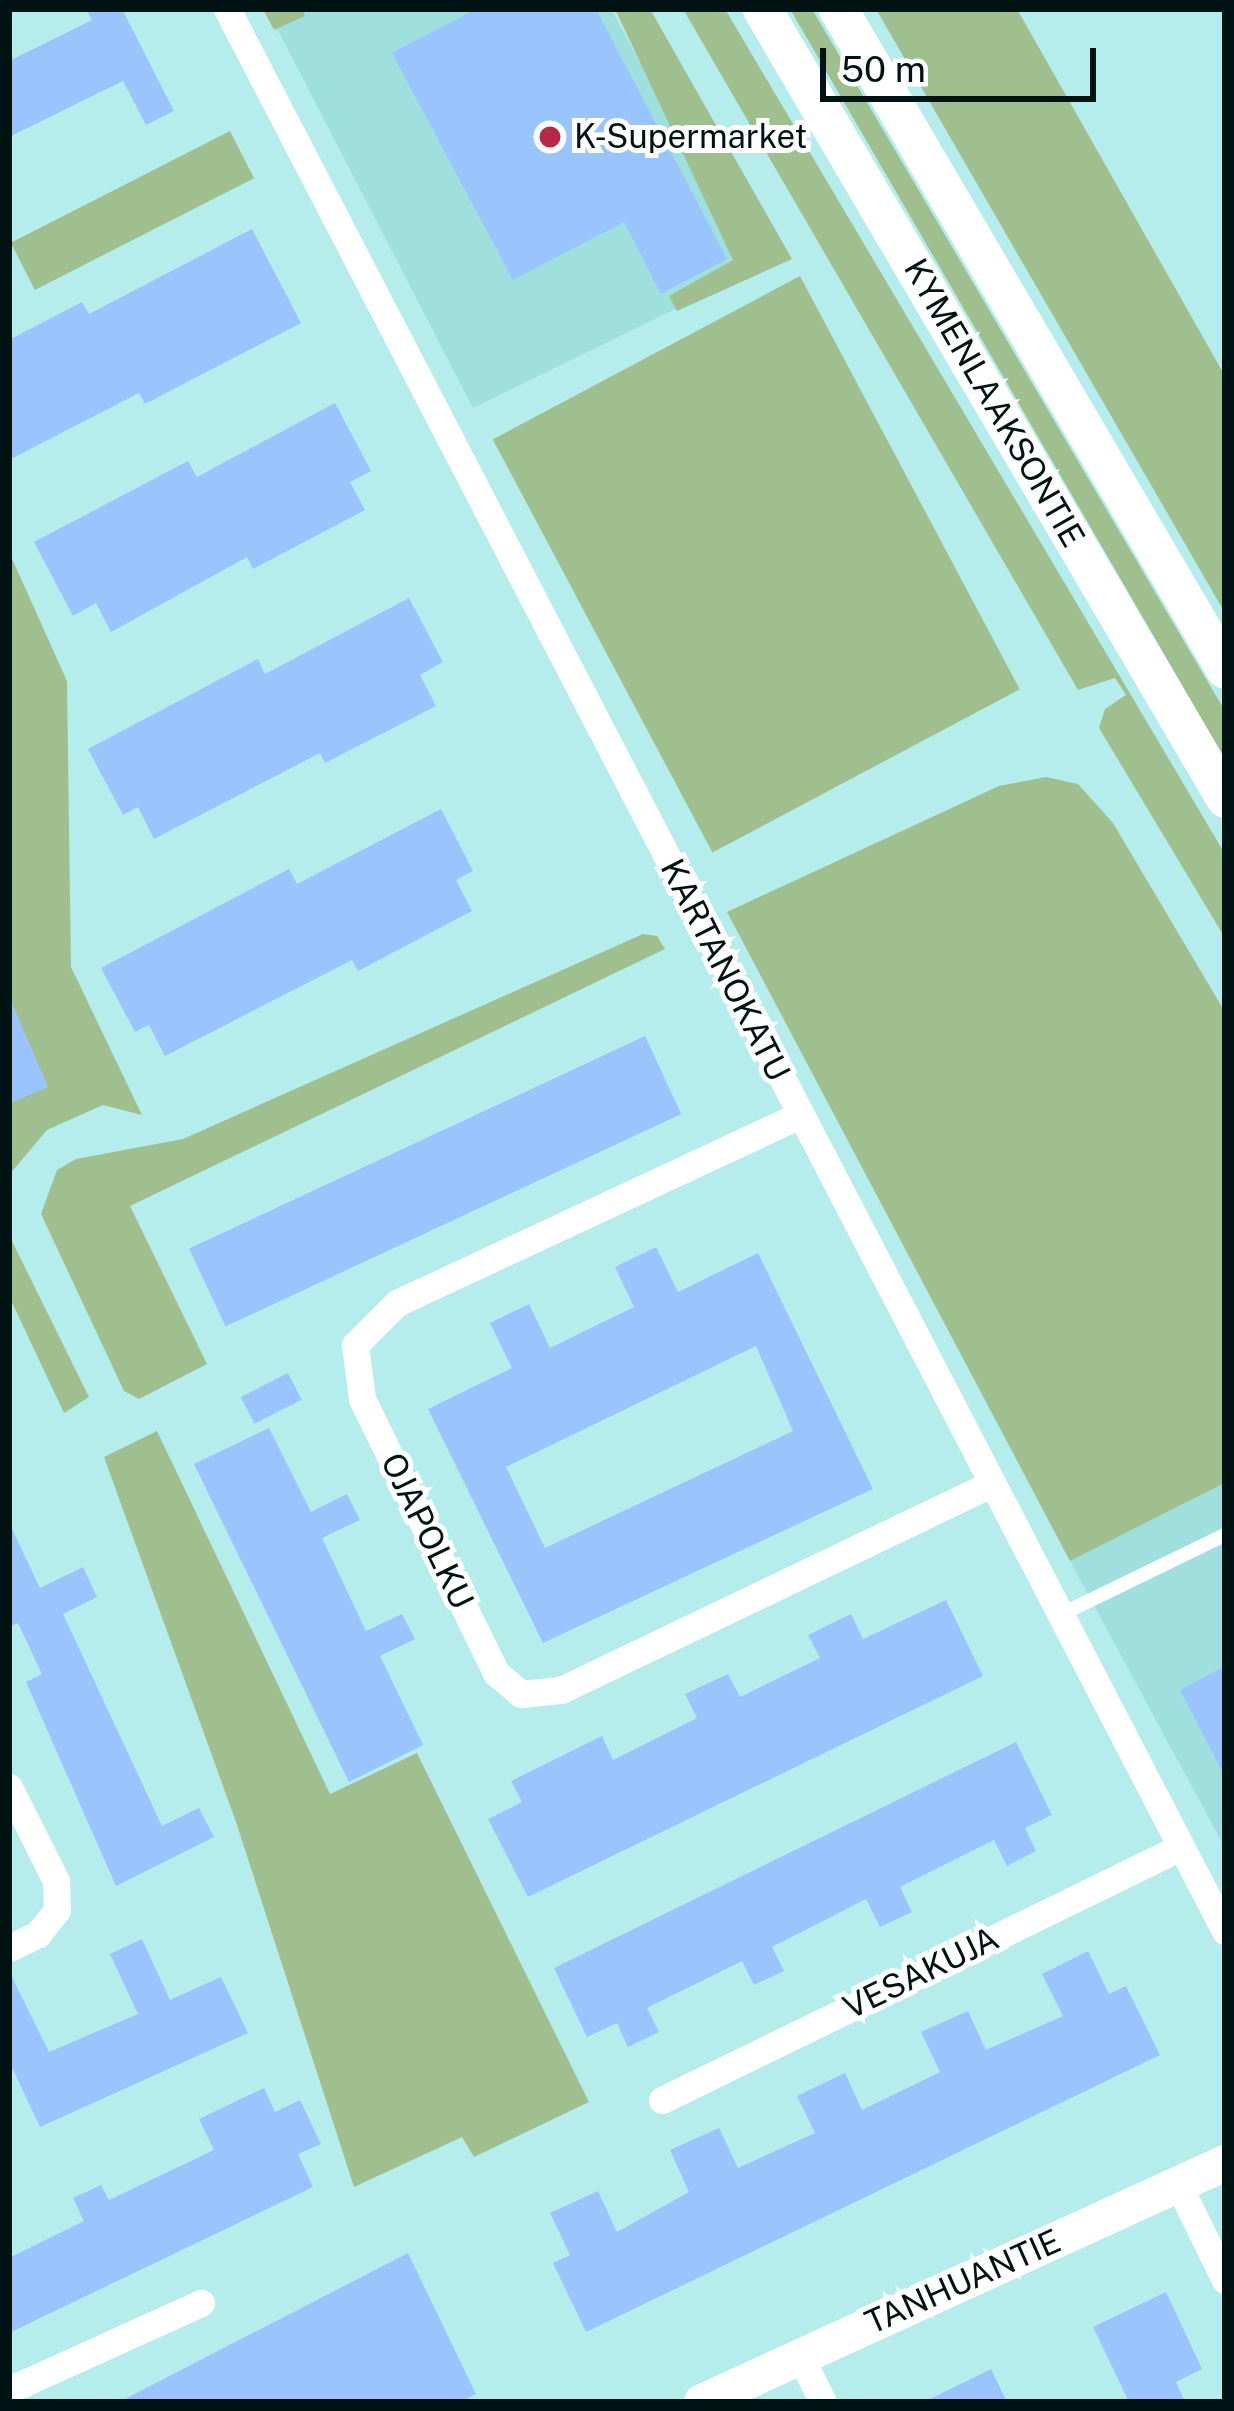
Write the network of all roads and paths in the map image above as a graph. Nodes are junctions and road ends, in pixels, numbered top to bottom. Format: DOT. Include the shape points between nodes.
graph roads {
  1 [pos="227,9"];
  2 [pos="762,9"];
  3 [pos="838,9"];
  4 [pos="1225,669"];
  5 [pos="1225,798"];
  6 [pos="800,1115"];
  7 [pos="991,1484"];
  8 [pos="1225,1535"];
  9 [pos="1060,1615"];
  10 [pos="9,1787"];
  11 [pos="1181,1846"];
  12 [pos="1214,1884"];
  13 [pos="1225,1931"];
  14 [pos="9,1948"];
  15 [pos="662,2099"];
  16 [pos="1225,2163"];
  17 [pos="1178,2184"];
  18 [pos="1225,2280"];
  19 [pos="201,2303"];
  20 [pos="800,2356"];
  21 [pos="9,2390"];
  22 [pos="702,2402"];
  23 [pos="823,2402"];
  1 -- 6 [label="street, KARTANOKATU"];
  2 -- 5 [label="main road, KYMENLAAKSONTIE"];
  3 -- 4 [label="main road, KYMENLAAKSONTIE"];
  6 -- 7 [label="street, KARTANOKATU"];
  6 -- 7 [label="street, OJAPOLKU" via="397,1303 355,1345 362,1400 496,1673 521,1694 561,1690"];
  7 -- 9 [label="street, KARTANOKATU"];
  8 -- 9 [label="lane"];
  9 -- 11 [label="street, KARTANOKATU"];
  10 -- 14 [label="street" via="56,1881 57,1910 38,1934"];
  11 -- 12 [label="street, KARTANOKATU"];
  11 -- 15 [label="street, VESAKUJA"];
  12 -- 13 [label="street, KARTANOKATU"];
  16 -- 17 [label="street, TANHUANTIE"];
  17 -- 18 [label="street"];
  17 -- 20 [label="street, TANHUANTIE"];
  19 -- 21 [label="street"];
  20 -- 22 [label="street, TANHUANTIE"];
  20 -- 23 [label="street"];
}
